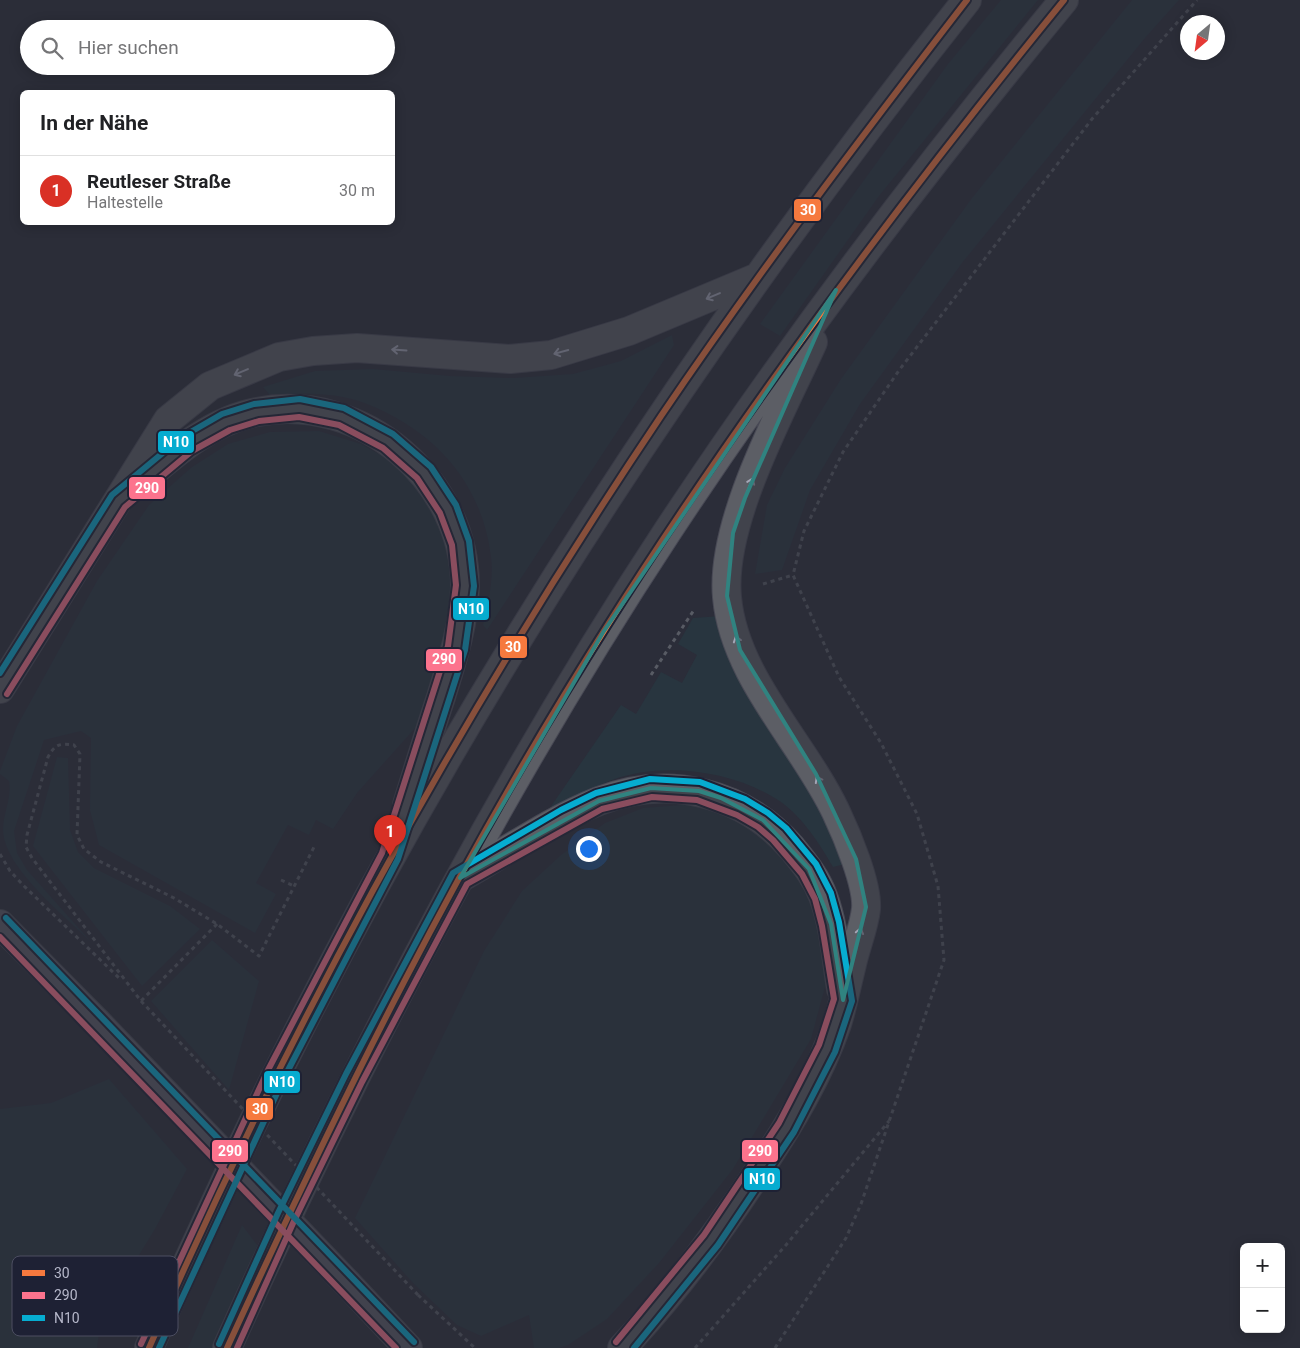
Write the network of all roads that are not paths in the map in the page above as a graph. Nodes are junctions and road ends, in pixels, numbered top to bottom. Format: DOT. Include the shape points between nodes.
graph roads {
  1 [pos="967,0"];
  2 [pos="1064,0"];
  3 [pos="758,277"];
  4 [pos="836,290"];
  5 [pos="118,501"];
  6 [pos="0,689"];
  7 [pos="390,856"];
  8 [pos="460,878"];
  9 [pos="0,924"];
  10 [pos="843,1000"];
  11 [pos="178,1285"];
  12 [pos="155,1336"];
  13 [pos="149,1348"];
  14 [pos="228,1348"];
  15 [pos="408,1348"];
  16 [pos="622,1348"];
  1 -- 3 [label="highway"];
  2 -- 4 [label="highway" via="947,144"];
  3 -- 5 [label="highway, one-way" via="630,331 550,355 510,359 356,348 313,351 279,358 210,386 187,403 168,420"];
  3 -- 7 [label="highway" via="585,530 472,712"];
  4 -- 8 [label="highway" via="657,548 604,631"];
  10 -- 4 [label="highway, one-way" via="866,907 856,859 816,774 740,650 727,596 733,533 745,498"];
  5 -- 6 [label="highway"];
  5 -- 7 [label="highway" via="186,444 226,422 257,412 300,408 342,417 388,441 424,472 448,509 461,543 465,585 463,610 456,648"];
  7 -- 11 [label="highway" via="276,1074"];
  8 -- 10 [label="highway" via="599,801 659,788 698,791 722,798 763,820 809,869 823,896 831,924"];
  8 -- 14 [label="highway" via="354,1078 286,1217"];
  9 -- 15 [label="street, bridge"];
  10 -- 16 [label="highway" via="827,1048 787,1127 711,1240"];
  12 -- 13 [label="highway"];
}
